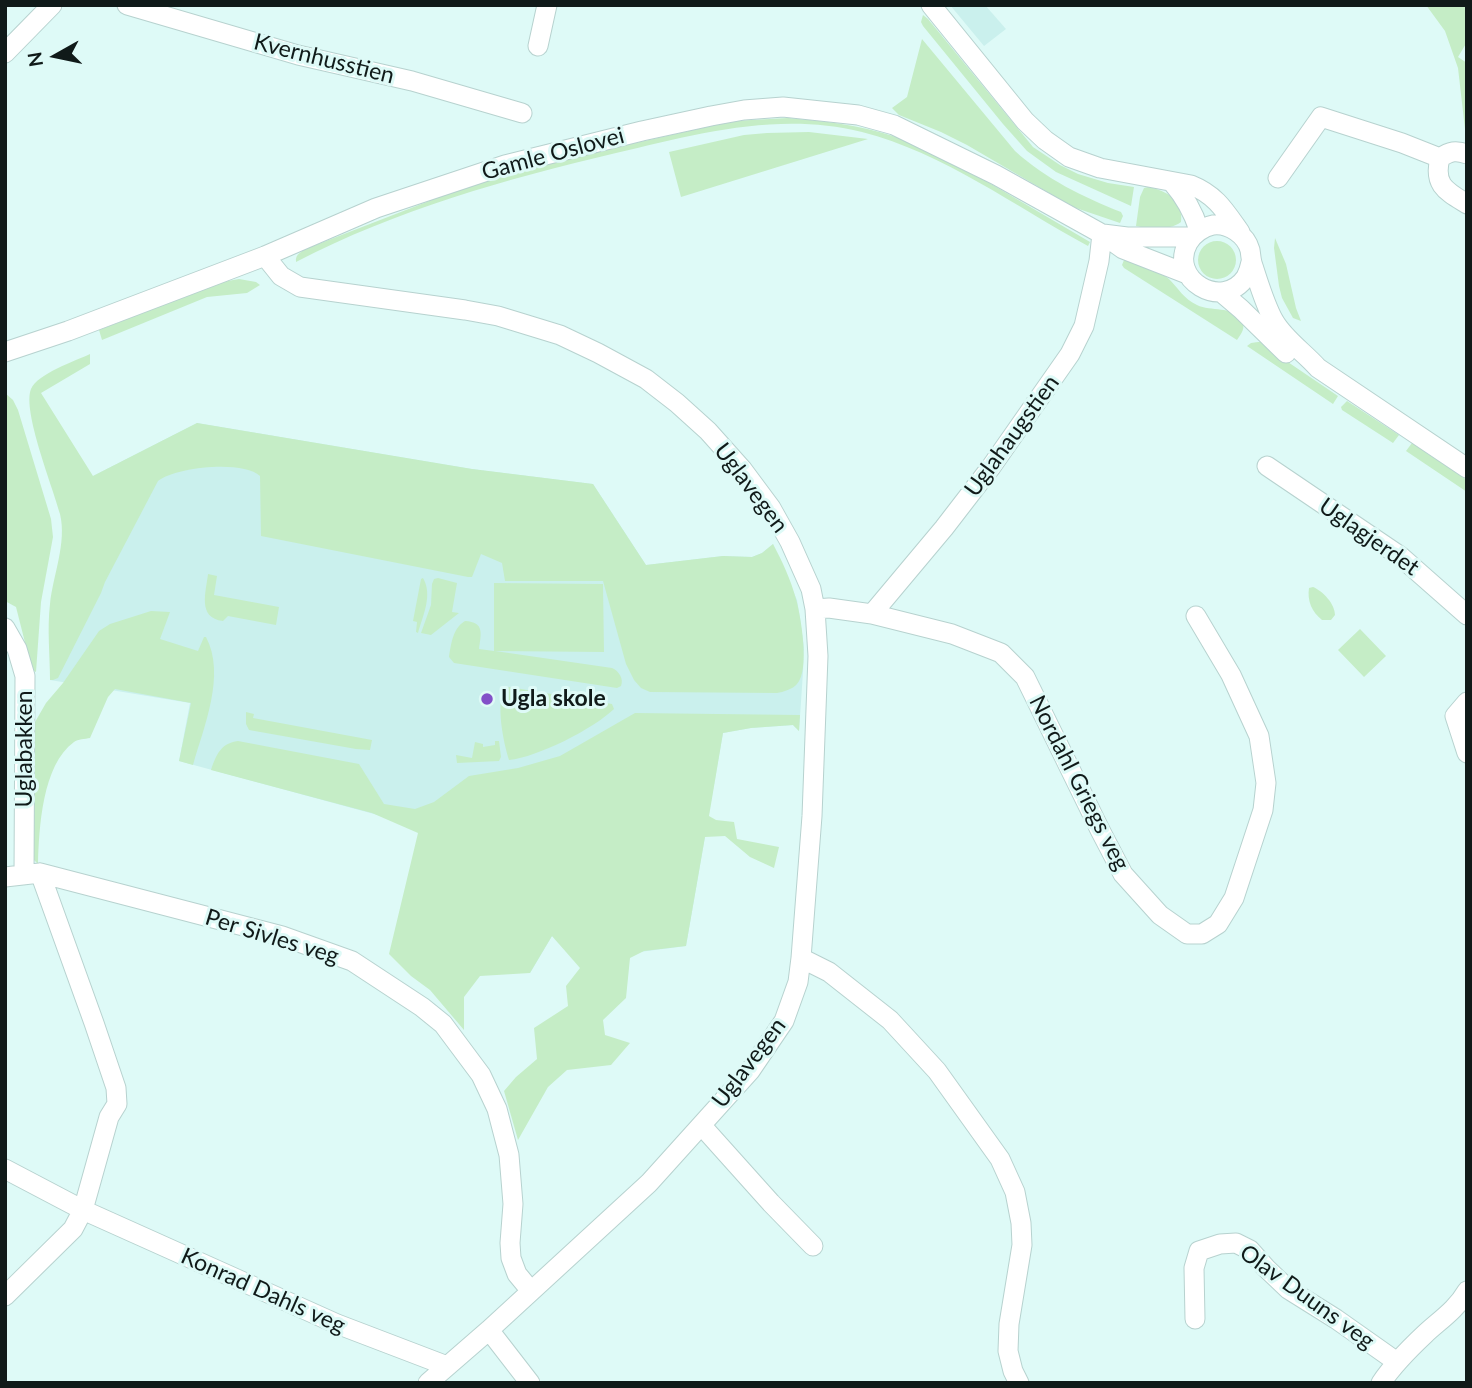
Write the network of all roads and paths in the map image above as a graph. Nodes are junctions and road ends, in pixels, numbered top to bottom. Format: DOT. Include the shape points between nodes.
graph roads {
  1 [pos="52,5"];
  2 [pos="127,5"];
  3 [pos="547,5"];
  4 [pos="931,5"];
  5 [pos="538,46"];
  6 [pos="5,53"];
  7 [pos="522,113"];
  8 [pos="1467,154"];
  9 [pos="1440,158"];
  10 [pos="1278,178"];
  11 [pos="1172,181"];
  12 [pos="1467,204"];
  13 [pos="1102,234"];
  14 [pos="1196,234"];
  15 [pos="1242,235"];
  16 [pos="265,256"];
  17 [pos="1251,262"];
  18 [pos="1188,274"];
  19 [pos="1221,292"];
  20 [pos="5,352"];
  21 [pos="1318,368"];
  22 [pos="1266,466"];
  23 [pos="1467,468"];
  24 [pos="815,609"];
  25 [pos="872,614"];
  26 [pos="1467,615"];
  27 [pos="1196,616"];
  28 [pos="5,628"];
  29 [pos="1467,702"];
  30 [pos="1467,753"];
  31 [pos="23,875"];
  32 [pos="801,958"];
  33 [pos="702,1126"];
  34 [pos="5,1169"];
  35 [pos="83,1210"];
  36 [pos="813,1246"];
  37 [pos="531,1291"];
  38 [pos="1467,1291"];
  39 [pos="5,1296"];
  40 [pos="1195,1319"];
  41 [pos="489,1330"];
  42 [pos="1397,1362"];
  43 [pos="447,1366"];
  44 [pos="428,1383"];
  45 [pos="530,1383"];
  46 [pos="1019,1383"];
  47 [pos="1381,1383"];
  1 -- 6 [label="street"];
  2 -- 7 [label="street, Kvernhusstien"];
  3 -- 5 [label="street"];
  4 -- 11 [label="street" via="1045,140 1069,157 1100,168"];
  8 -- 9 [label="street" via="1450,152"];
  9 -- 10 [label="street" via="1321,117"];
  9 -- 12 [label="street" via="1440,182"];
  11 -- 14 [label="street" via="1192,208"];
  11 -- 15 [label="street" via="1203,190 1219,202"];
  13 -- 14 [label="street, Gamle Oslovei"];
  13 -- 16 [label="street, Gamle Oslovei" via="894,125 858,115 783,107 711,116 505,165 376,208"];
  13 -- 18 [label="street, Gamle Oslovei" via="1123,249"];
  13 -- 25 [label="street, Uglahaugstien" via="1084,326 1070,354 944,528"];
  14 -- 15 [label="street" via="1214,225"];
  14 -- 18 [label="street" via="1185,248"];
  15 -- 17 [label="street"];
  16 -- 20 [label="street, Gamle Oslovei"];
  16 -- 24 [label="street, Uglavegen" via="281,276 300,286 498,316 560,335 646,379 708,431 742,468 790,542"];
  17 -- 19 [label="street" via="1236,287"];
  17 -- 21 [label="street" via="1273,319"];
  18 -- 19 [label="street" via="1208,291"];
  19 -- 21 [label="street" via="1285,352"];
  21 -- 23 [label="street"];
  22 -- 26 [label="street, Uglagjerdet" via="1400,556"];
  24 -- 25 [label="street, Nordahl Griegs veg"];
  24 -- 32 [label="street, Uglavegen" via="813,816"];
  25 -- 27 [label="street, Nordahl Griegs veg" via="952,634 1001,653 1025,677 1123,874 1160,915 1187,934 1202,934 1218,924 1234,898 1263,810 1266,783 1259,736 1231,675"];
  28 -- 31 [label="street, Uglabakken" via="25,676"];
  29 -- 30 [label="street" via="1455,716"];
  31 -- 35 [label="street" via="90,1011 116,1088 117,1104 109,1117"];
  31 -- 37 [label="street, Per Sivles veg" via="282,936 352,961 443,1024 481,1075 505,1134 513,1204 511,1258"];
  32 -- 33 [label="street, Uglavegen" via="784,1021 750,1071"];
  32 -- 46 [label="street" via="829,972 890,1020 937,1071 1000,1159 1015,1192 1021,1223 1008,1352"];
  33 -- 36 [label="street, Uglavegen"];
  33 -- 37 [label="street, Uglavegen" via="649,1183"];
  34 -- 35 [label="street, Konrad Dahls veg"];
  35 -- 39 [label="street" via="73,1229"];
  35 -- 43 [label="street, Konrad Dahls veg" via="337,1324"];
  37 -- 41 [label="street, Uglavegen"];
  38 -- 42 [label="street, Olav Duuns veg" via="1451,1313"];
  40 -- 42 [label="street, Olav Duuns veg" via="1194,1268 1199,1251 1236,1243 1250,1250 1288,1289"];
  41 -- 43 [label="street, Uglavegen"];
  41 -- 45 [label="street"];
  42 -- 47 [label="street, Olav Duuns veg"];
  43 -- 44 [label="street, Uglavegen"];
}
